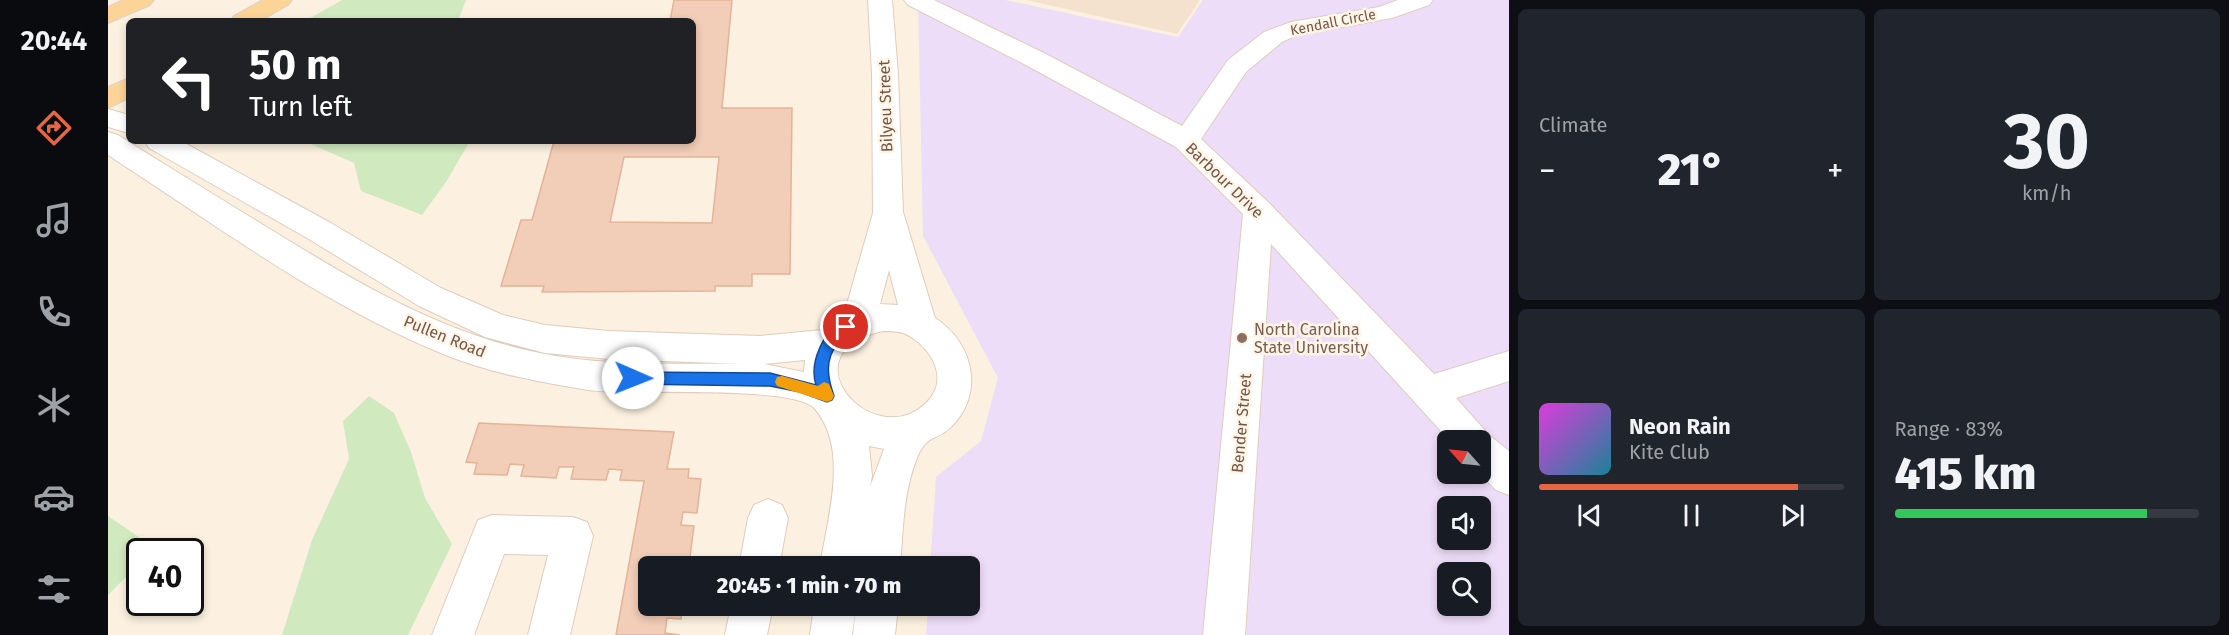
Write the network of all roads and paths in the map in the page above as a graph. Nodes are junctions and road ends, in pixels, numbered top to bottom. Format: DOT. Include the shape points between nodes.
graph roads {
  1 [pos="142,0"];
  2 [pos="280,0"];
  3 [pos="880,0"];
  4 [pos="916,0"];
  5 [pos="1421,0"];
  6 [pos="108,16"];
  7 [pos="247,18"];
  8 [pos="126,88"];
  9 [pos="108,99"];
  10 [pos="108,118"];
  11 [pos="126,123"];
  12 [pos="1186,141"];
  13 [pos="108,142"];
  14 [pos="164,144"];
  15 [pos="1258,211"];
  16 [pos="888,212"];
  17 [pos="920,325"];
  18 [pos="838,335"];
  19 [pos="1509,366"];
  20 [pos="1426,392"];
  21 [pos="836,407"];
  22 [pos="1463,430"];
  23 [pos="912,431"];
  24 [pos="1491,459"];
  25 [pos="1509,477"];
  26 [pos="768,518"];
  27 [pos="761,556"];
  28 [pos="842,556"];
  29 [pos="881,556"];
  30 [pos="750,616"];
  31 [pos="834,616"];
  32 [pos="876,616"];
  33 [pos="453,635"];
  34 [pos="549,635"];
  35 [pos="746,635"];
  36 [pos="831,635"];
  37 [pos="874,635"];
  38 [pos="1224,635"];
  1 -- 6 [label="main road"];
  2 -- 7 [label="main road"];
  3 -- 16 [label="street, Bilyeu Street"];
  4 -- 12 [label="street, Barbour Drive"];
  5 -- 12 [label="street, Kendall Circle" via="1384,13 1291,29 1273,37 1237,66"];
  8 -- 9 [label="main road"];
  10 -- 11 [label="street"];
  12 -- 15 [label="street, Barbour Drive"];
  13 -- 21 [label="street, Pullen Road" via="318,275 455,344 535,367 600,376 770,379 800,386"];
  14 -- 18 [label="street, Pullen Road" via="430,297 496,327 546,339 609,345 760,350"];
  15 -- 20 [label="street, Barbour Drive"];
  15 -- 38 [label="street, Bender Street"];
  16 -- 17 [label="street, Bilyeu Street"];
  16 -- 18 [label="street, Bilyeu Street" via="865,300 860,312"];
  17 -- 18 [label="street" via="883,317 864,320"];
  17 -- 23 [label="street" via="950,353 956,371 955,390 946,408 932,422"];
  18 -- 21 [label="street" via="822,359 821,378"];
  19 -- 20 [label="street"];
  20 -- 22 [label="street, Barbour Drive"];
  21 -- 23 [label="street" via="865,429 888,434"];
  21 -- 28 [label="street" via="852,453 853,476"];
  23 -- 29 [label="street" via="899,456 885,502"];
  24 -- 25 [label="street"];
  26 -- 27 [label="street"];
  30 -- 35 [label="street"];
  31 -- 36 [label="street"];
  32 -- 37 [label="street"];
  33 -- 34 [label="street" via="492,534 573,536"];
}
